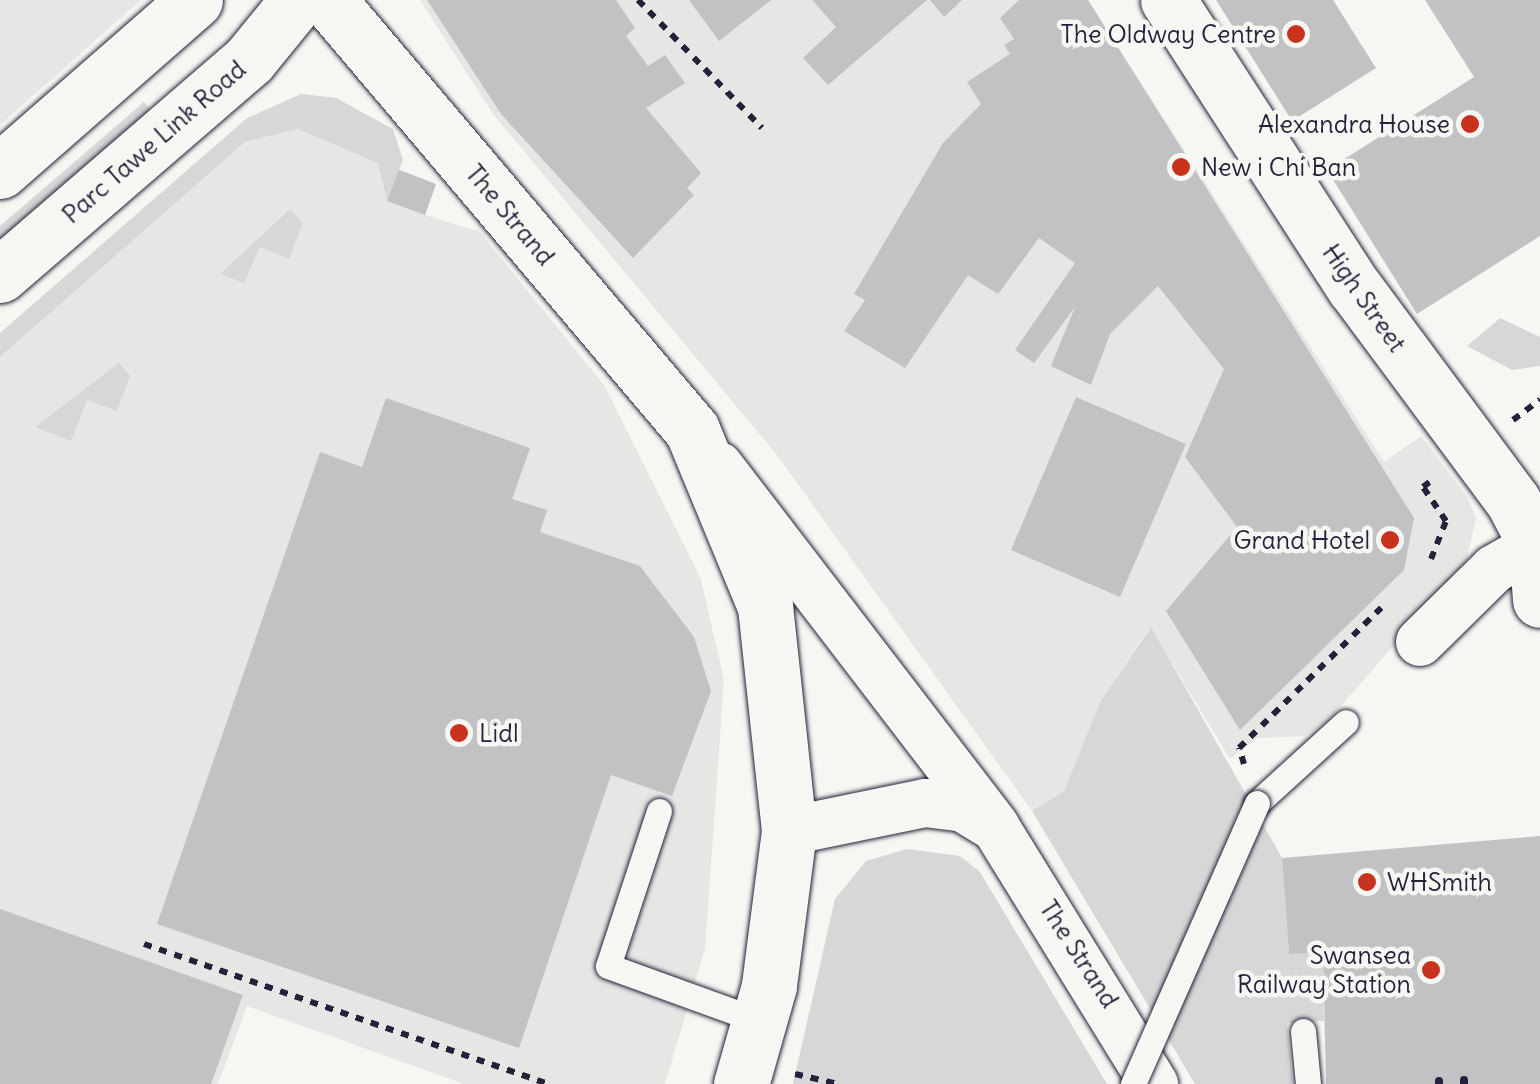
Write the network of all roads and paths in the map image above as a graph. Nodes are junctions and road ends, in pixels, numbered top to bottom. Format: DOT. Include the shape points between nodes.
graph roads {
  1 [pos="194,0"];
  2 [pos="298,0"];
  3 [pos="328,0"];
  4 [pos="638,0"];
  5 [pos="1168,0"];
  6 [pos="762,128"];
  7 [pos="0,171"];
  8 [pos="0,275"];
  9 [pos="692,430"];
  10 [pos="1538,543"];
  11 [pos="1430,560"];
  12 [pos="1416,574"];
  13 [pos="1540,600"];
  14 [pos="1389,601"];
  15 [pos="1420,642"];
  16 [pos="1346,722"];
  17 [pos="1256,804"];
  18 [pos="659,812"];
  19 [pos="996,828"];
  20 [pos="788,831"];
  21 [pos="144,944"];
  22 [pos="760,1021"];
  23 [pos="1304,1031"];
  24 [pos="548,1084"];
  25 [pos="741,1084"];
  26 [pos="788,1084"];
  27 [pos="838,1084"];
  28 [pos="1133,1084"];
  29 [pos="1154,1084"];
  30 [pos="1308,1084"];
  1 -- 7 [label="street"];
  2 -- 8 [label="street, Parc Tawe Link Road" via="249,60"];
  3 -- 9 [label="street, The Strand"];
  4 -- 6 [label="path"];
  5 -- 10 [label="street, High Street"];
  9 -- 19 [label="street, The Strand"];
  9 -- 20 [label="street, The Strand" via="765,606"];
  10 -- 13 [label="street, High Street"];
  10 -- 15 [label="street" via="1494,570"];
  11 -- 12 [label="path"];
  14 -- 17 [label="path" via="1239,748"];
  16 -- 17 [label="lane"];
  17 -- 28 [label="lane, bridge"];
  18 -- 22 [label="lane" via="608,966"];
  19 -- 20 [label="street" via="963,808 925,803"];
  19 -- 29 [label="street, The Strand"];
  20 -- 22 [label="street, The Strand"];
  21 -- 24 [label="path"];
  22 -- 25 [label="street, The Strand"];
  23 -- 30 [label="lane"];
  26 -- 27 [label="path" via="791,1074"];
}
